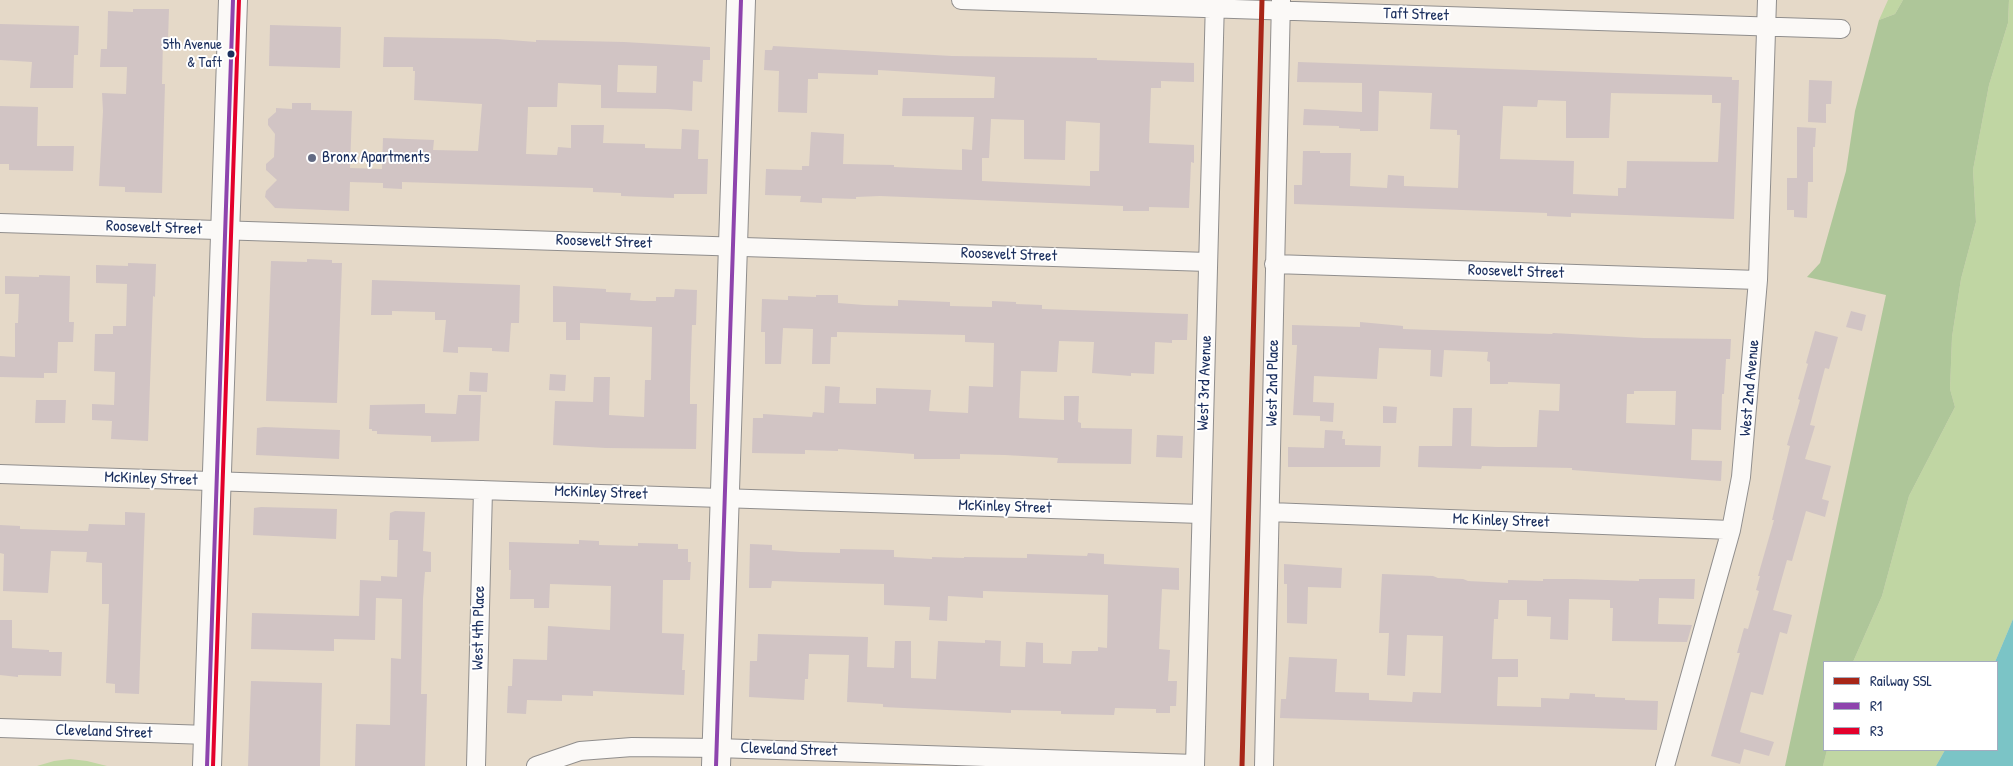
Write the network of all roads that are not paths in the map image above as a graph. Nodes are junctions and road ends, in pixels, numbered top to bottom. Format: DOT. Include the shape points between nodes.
graph roads {
  1 [pos="233,0"];
  2 [pos="741,0"];
  3 [pos="961,0"];
  4 [pos="1767,0"];
  5 [pos="1215,4"];
  6 [pos="1281,5"];
  7 [pos="1766,27"];
  8 [pos="1841,29"];
  9 [pos="0,223"];
  10 [pos="225,230"];
  11 [pos="734,246"];
  12 [pos="1208,262"];
  13 [pos="1274,264"];
  14 [pos="1758,280"];
  15 [pos="0,474"];
  16 [pos="216,481"];
  17 [pos="483,490"];
  18 [pos="726,498"];
  19 [pos="1270,512"];
  20 [pos="1201,514"];
  21 [pos="1731,530"];
  22 [pos="0,728"];
  23 [pos="208,735"];
  24 [pos="717,757"];
  25 [pos="1194,765"];
  26 [pos="207,766"];
  27 [pos="476,766"];
  28 [pos="536,766"];
  29 [pos="1264,766"];
  30 [pos="1665,766"];
  1 -- 10 [label="main road"];
  2 -- 11 [label="main road"];
  3 -- 5 [label="street, Taft Street"];
  4 -- 7 [label="street, West 2nd Avenue"];
  5 -- 6 [label="street, Taft Street"];
  5 -- 12 [label="street, West 3rd Avenue"];
  6 -- 7 [label="street, Taft Street"];
  6 -- 13 [label="street, West 2nd Place"];
  7 -- 8 [label="street, Taft Street"];
  7 -- 14 [label="street, West 2nd Avenue"];
  9 -- 10 [label="street, Roosevelt Street"];
  10 -- 11 [label="street, Roosevelt Street"];
  10 -- 16 [label="main road"];
  11 -- 12 [label="street, Roosevelt Street"];
  11 -- 18 [label="main road"];
  12 -- 20 [label="street, West 3rd Avenue"];
  13 -- 14 [label="street, Roosevelt Street"];
  13 -- 19 [label="street, West 2nd Place"];
  14 -- 21 [label="street, West 2nd Avenue" via="1743,458"];
  15 -- 16 [label="street, McKinley Street"];
  16 -- 17 [label="street, McKinley Street"];
  16 -- 23 [label="main road"];
  17 -- 18 [label="street, McKinley Street"];
  17 -- 27 [label="street, West 4th Place"];
  18 -- 20 [label="street, McKinley Street"];
  18 -- 24 [label="main road"];
  19 -- 21 [label="street, Mc Kinley Street"];
  19 -- 29 [label="street, West 2nd Place"];
  20 -- 25 [label="street, West 3rd Avenue"];
  21 -- 30 [label="street, West 2nd Avenue"];
  22 -- 23 [label="street, Cleveland Street"];
  23 -- 26 [label="main road"];
  24 -- 25 [label="street, Cleveland Street"];
  24 -- 28 [label="street, Cleveland Street" via="632,747 580,751"];
}
